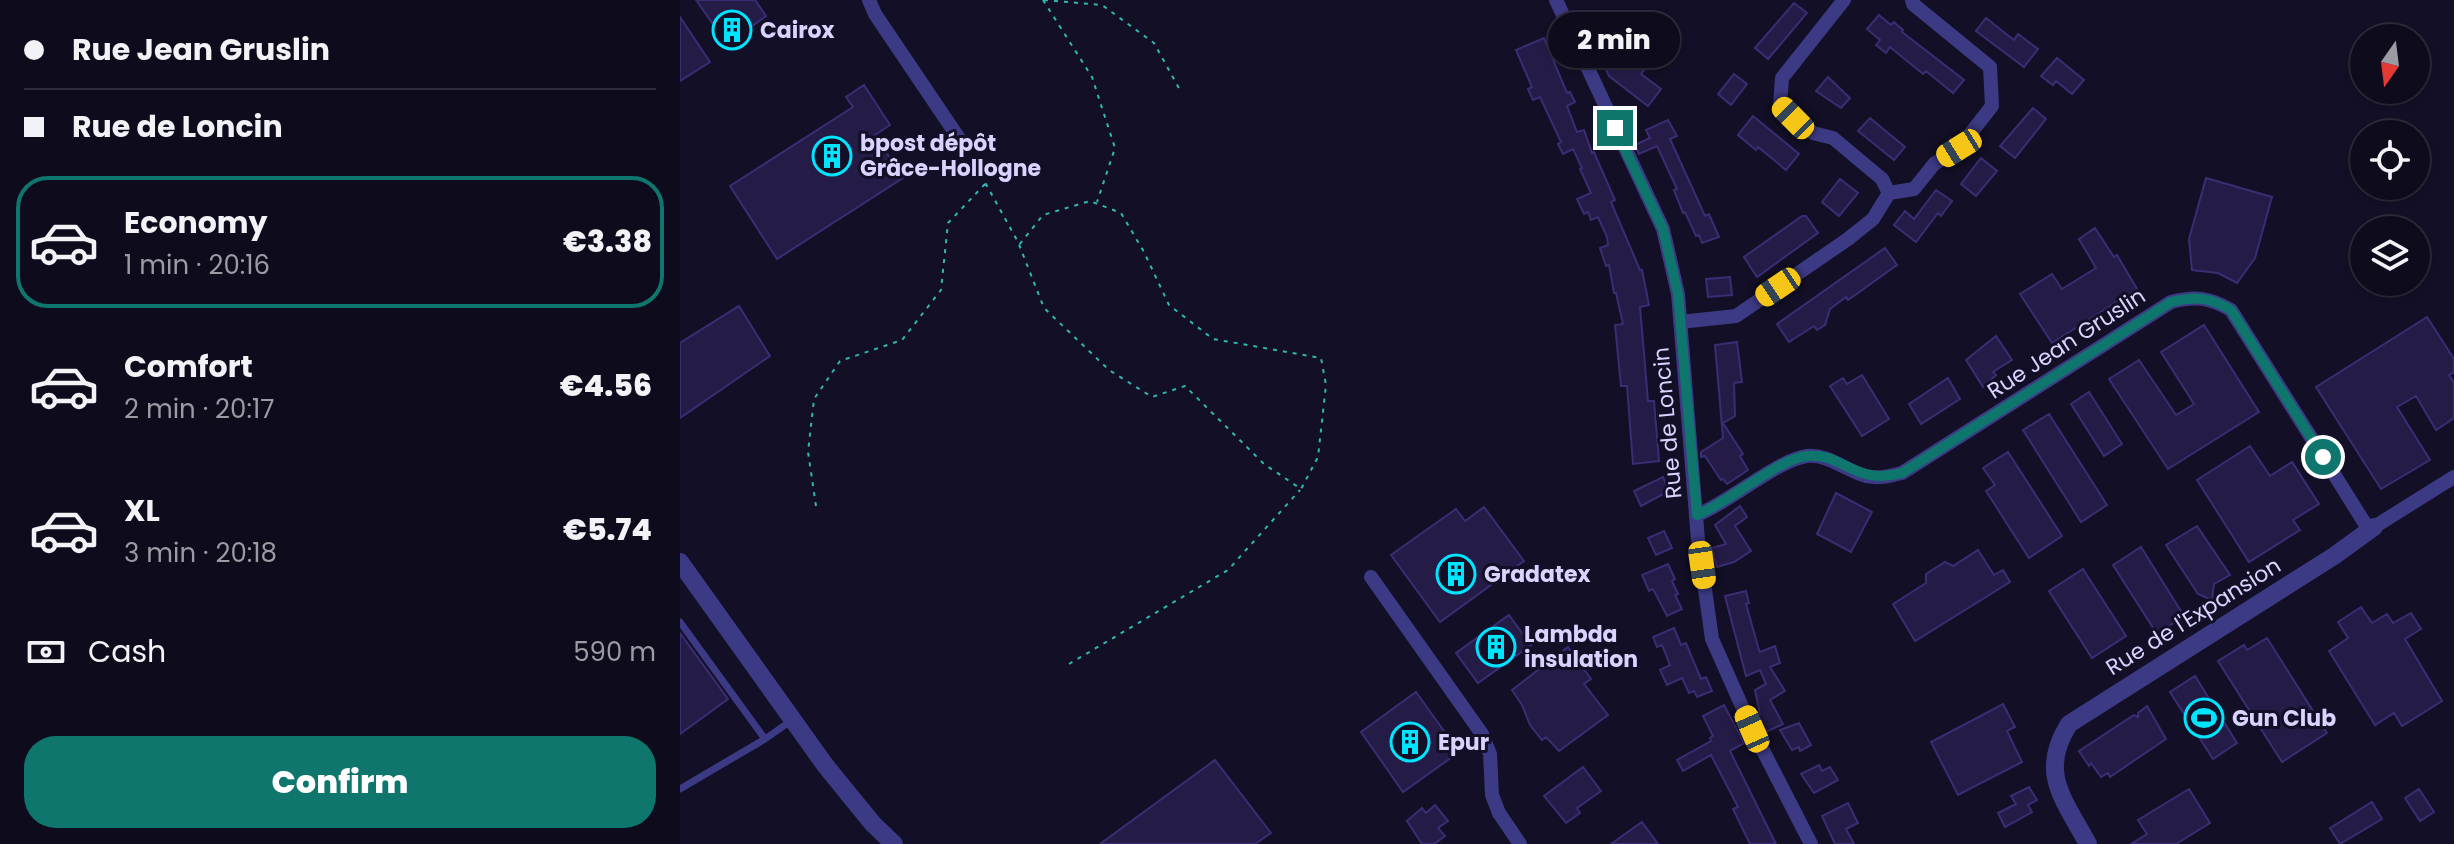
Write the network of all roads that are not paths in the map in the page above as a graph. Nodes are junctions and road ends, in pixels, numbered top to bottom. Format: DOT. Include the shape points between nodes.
graph roads {
  1 [pos="869,0"];
  2 [pos="1556,0"];
  3 [pos="1844,0"];
  4 [pos="1912,0"];
  5 [pos="964,146"];
  6 [pos="1889,193"];
  7 [pos="1680,322"];
  8 [pos="2454,477"];
  9 [pos="1697,515"];
  10 [pos="2372,528"];
  11 [pos="680,562"];
  12 [pos="1371,577"];
  13 [pos="680,622"];
  14 [pos="793,720"];
  15 [pos="765,739"];
  16 [pos="680,789"];
  17 [pos="894,844"];
  18 [pos="1520,844"];
  19 [pos="1811,844"];
  20 [pos="2088,844"];
  1 -- 5 [label="street"];
  2 -- 7 [label="street, Rue de Loncin" via="1663,229"];
  3 -- 6 [label="street" via="1782,78 1780,105 1813,133 1833,138 1882,179"];
  4 -- 6 [label="street" via="1990,67 1992,106 1959,148 1934,164 1914,189"];
  6 -- 7 [label="street" via="1873,219 1736,316"];
  7 -- 9 [label="street, Rue de Loncin"];
  8 -- 10 [label="street, Rue de l'Expansion"];
  9 -- 10 [label="street, Rue Jean Gruslin" via="1807,456 1862,475 1902,473 2171,302 2195,296 2231,310"];
  9 -- 19 [label="street, Rue de Loncin" via="1712,639"];
  10 -- 20 [label="street, Rue de l'Expansion" via="2069,724 2057,742 2053,772"];
  11 -- 14 [label="street"];
  12 -- 18 [label="street" via="1482,734 1490,754 1492,795"];
  13 -- 15 [label="lane"];
  14 -- 15 [label="lane"];
  14 -- 17 [label="street"];
  15 -- 16 [label="lane"];
}
